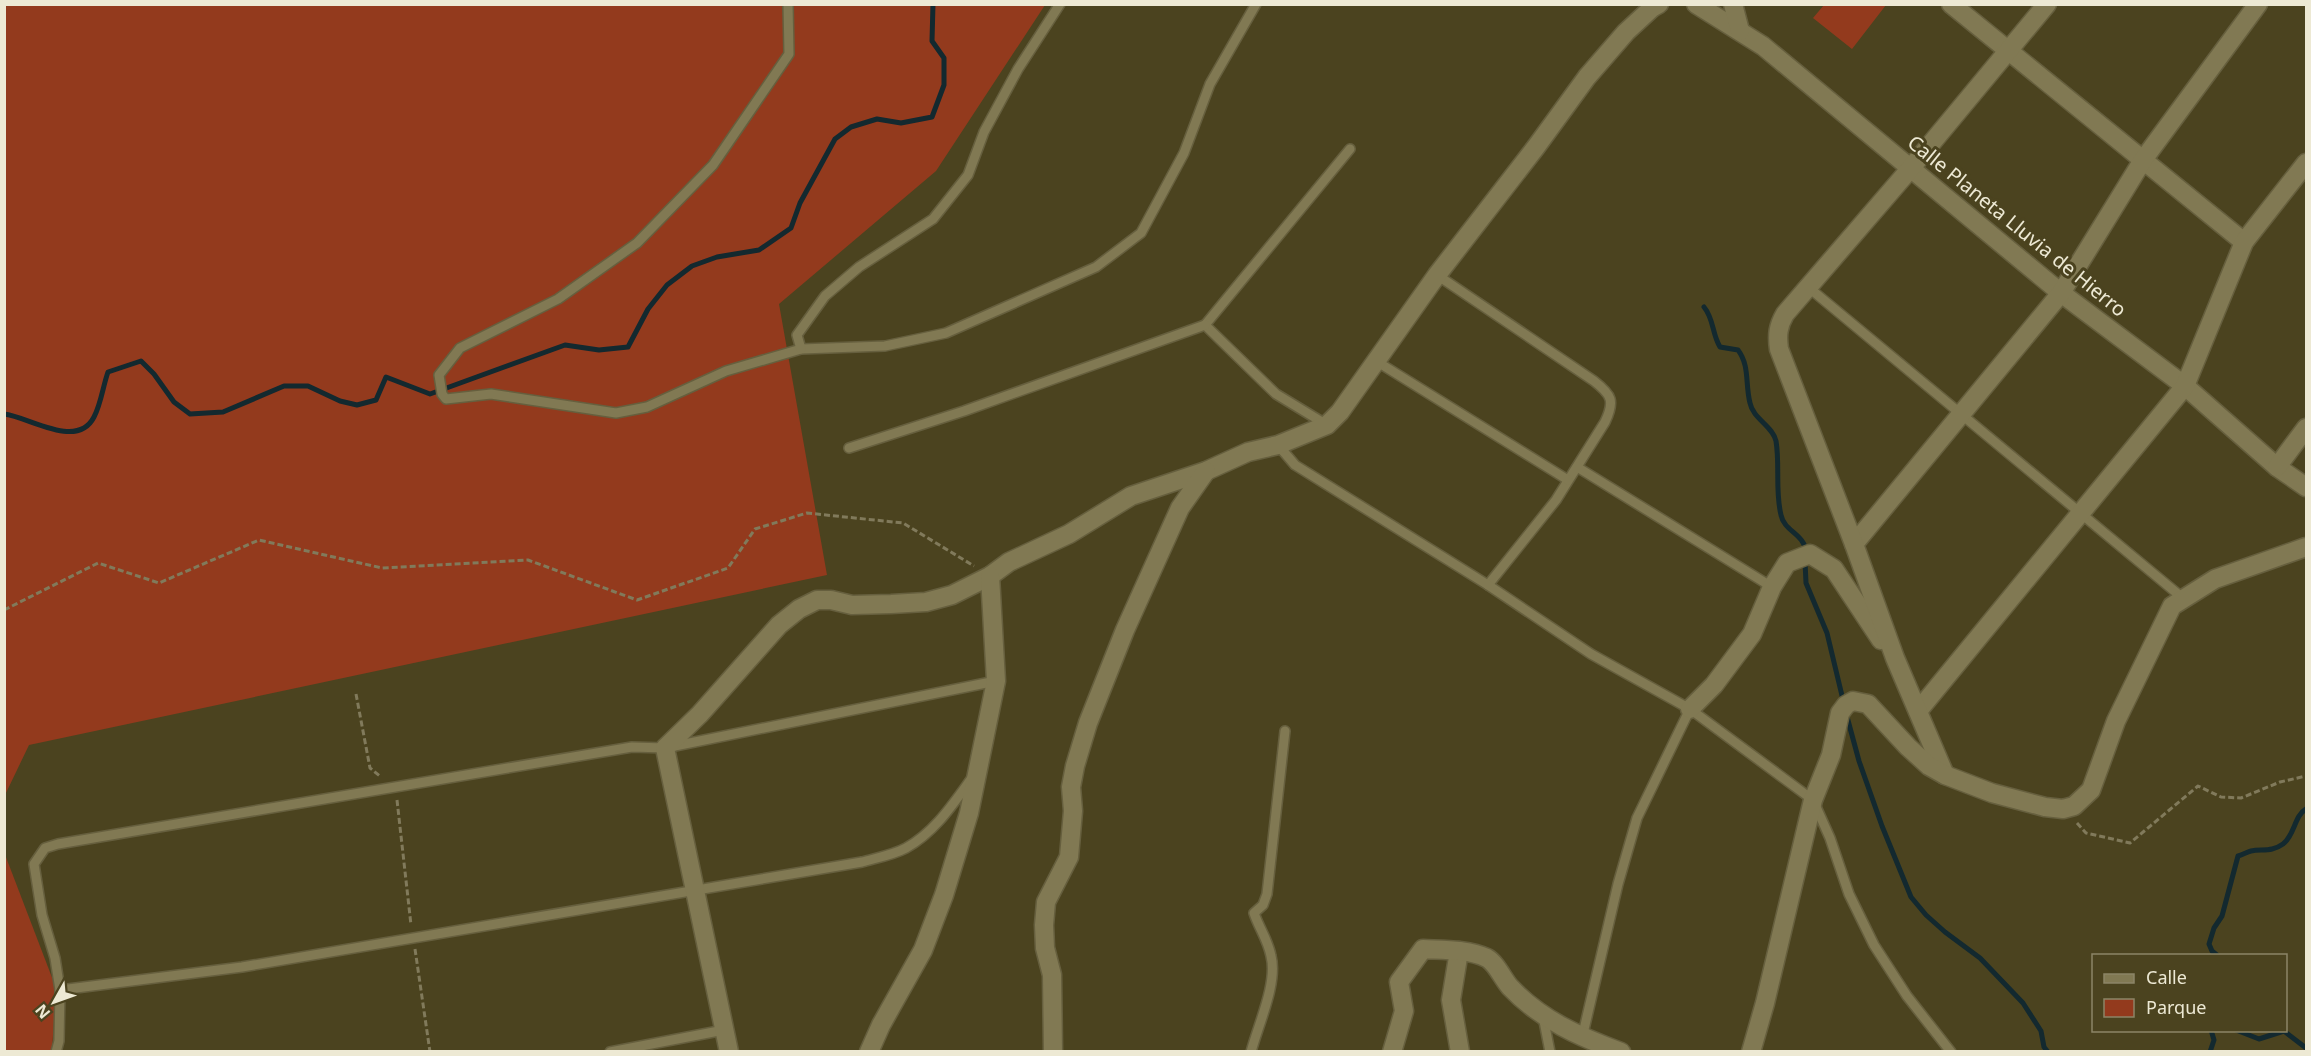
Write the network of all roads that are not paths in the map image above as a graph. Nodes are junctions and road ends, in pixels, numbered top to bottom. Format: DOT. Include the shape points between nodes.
graph roads {
  1 [pos="788,4"];
  2 [pos="1060,4"];
  3 [pos="1256,4"];
  4 [pos="1659,4"];
  5 [pos="1696,4"];
  6 [pos="1733,4"];
  7 [pos="1951,4"];
  8 [pos="2047,4"];
  9 [pos="2258,4"];
  10 [pos="1740,31"];
  11 [pos="2008,51"];
  12 [pos="1350,149"];
  13 [pos="2143,160"];
  14 [pos="2307,163"];
  15 [pos="1910,169"];
  16 [pos="2244,242"];
  17 [pos="1437,275"];
  18 [pos="1808,287"];
  19 [pos="2061,293"];
  20 [pos="1205,325"];
  21 [pos="801,349"];
  22 [pos="1376,361"];
  23 [pos="2185,387"];
  24 [pos="1961,414"];
  25 [pos="1327,425"];
  26 [pos="2307,428"];
  27 [pos="1278,445"];
  28 [pos="849,448"];
  29 [pos="1577,467"];
  30 [pos="2277,467"];
  31 [pos="1206,471"];
  32 [pos="1568,480"];
  33 [pos="2307,488"];
  34 [pos="2081,512"];
  35 [pos="1854,544"];
  36 [pos="2307,547"];
  37 [pos="990,576"];
  38 [pos="1488,585"];
  39 [pos="1772,587"];
  40 [pos="2184,599"];
  41 [pos="1895,658"];
  42 [pos="996,681"];
  43 [pos="1689,710"];
  44 [pos="1918,711"];
  45 [pos="1284,731"];
  46 [pos="664,748"];
  47 [pos="977,771"];
  48 [pos="1945,775"];
  49 [pos="1813,800"];
  50 [pos="694,889"];
  51 [pos="1459,951"];
  52 [pos="60,990"];
  53 [pos="1543,1016"];
  54 [pos="724,1030"];
  55 [pos="1582,1038"];
  56 [pos="56,1052"];
  57 [pos="610,1052"];
  58 [pos="729,1052"];
  59 [pos="869,1052"];
  60 [pos="1053,1052"];
  61 [pos="1251,1052"];
  62 [pos="1392,1052"];
  63 [pos="1460,1052"];
  64 [pos="1550,1052"];
  65 [pos="1622,1052"];
  66 [pos="1751,1052"];
  67 [pos="1951,1052"];
  1 -- 21 [label="lane" via="789,54 713,165 638,243 558,299 460,348 439,375 446,399 491,394 616,412 648,407 726,371"];
  2 -- 21 [label="lane" via="984,132 968,175 933,219 859,267 825,296 797,335"];
  3 -- 21 [label="lane" via="1210,84 1184,153 1141,234 1096,267 946,333 885,346"];
  4 -- 17 [label="street" via="1626,32 1587,77"];
  5 -- 10 [label="street, Calle Planeta Lluvia de Hierro"];
  6 -- 10 [label="street"];
  7 -- 11 [label="street"];
  8 -- 11 [label="street"];
  9 -- 13 [label="street"];
  10 -- 15 [label="street, Calle Planeta Lluvia de Hierro"];
  11 -- 13 [label="street"];
  11 -- 15 [label="street"];
  12 -- 20 [label="lane"];
  13 -- 16 [label="street"];
  13 -- 19 [label="street"];
  14 -- 16 [label="street"];
  15 -- 18 [label="street"];
  15 -- 19 [label="street, Calle Planeta Lluvia de Hierro"];
  16 -- 23 [label="street"];
  17 -- 22 [label="street"];
  17 -- 29 [label="lane" via="1604,389 1611,399 1610,411"];
  18 -- 24 [label="lane"];
  18 -- 35 [label="street" via="1779,324 1779,349"];
  19 -- 23 [label="street, Calle Planeta Lluvia de Hierro"];
  19 -- 24 [label="street"];
  20 -- 25 [label="lane" via="1276,394"];
  20 -- 28 [label="lane"];
  22 -- 25 [label="street"];
  22 -- 32 [label="lane"];
  23 -- 30 [label="street, Calle Planeta Lluvia de Hierro"];
  23 -- 34 [label="street"];
  24 -- 34 [label="lane"];
  24 -- 35 [label="street"];
  25 -- 27 [label="street"];
  26 -- 30 [label="street"];
  27 -- 31 [label="street" via="1248,452"];
  27 -- 38 [label="lane" via="1295,465"];
  29 -- 32 [label="lane"];
  29 -- 39 [label="lane"];
  30 -- 33 [label="street, Calle Planeta Lluvia de Hierro"];
  31 -- 37 [label="street" via="1123,500"];
  31 -- 60 [label="street" via="1180,508 1125,630 1075,766 1069,856 1046,902 1044,925 1052,975"];
  32 -- 38 [label="lane"];
  34 -- 40 [label="lane"];
  34 -- 44 [label="street"];
  35 -- 41 [label="street"];
  36 -- 40 [label="street" via="2215,579"];
  37 -- 42 [label="street"];
  37 -- 46 [label="street" via="926,602 852,605 817,600 798,609"];
  38 -- 43 [label="lane" via="1591,654"];
  39 -- 41 [label="street" via="1787,563 1810,554 1834,569"];
  39 -- 43 [label="street" via="1752,634 1714,685"];
  40 -- 48 [label="street" via="2172,606 2166,618 2116,721 2091,790 2074,806 2045,807"];
  41 -- 44 [label="street"];
  42 -- 46 [label="lane"];
  42 -- 47 [label="street"];
  43 -- 49 [label="lane"];
  43 -- 55 [label="lane" via="1637,818"];
  44 -- 48 [label="street"];
  45 -- 61 [label="lane" via="1268,894 1254,913 1272,959 1272,978"];
  46 -- 50 [label="street"];
  46 -- 52 [label="lane" via="632,747 45,848 34,864 35,877"];
  47 -- 50 [label="lane" via="929,833 904,849 862,862"];
  47 -- 59 [label="street" via="961,843 923,950"];
  48 -- 49 [label="street" via="1908,747 1868,704 1854,701 1840,713 1831,755"];
  49 -- 66 [label="street"];
  49 -- 67 [label="lane" via="1849,894 1874,945 1907,996"];
  50 -- 52 [label="lane" via="242,967"];
  50 -- 54 [label="street"];
  51 -- 53 [label="street" via="1488,959 1510,987"];
  51 -- 62 [label="street" via="1423,950 1399,982 1404,1011"];
  51 -- 63 [label="street" via="1451,1000"];
  52 -- 56 [label="lane"];
  53 -- 55 [label="street"];
  53 -- 64 [label="lane"];
  54 -- 57 [label="lane"];
  54 -- 58 [label="street"];
  55 -- 65 [label="street"];
}
